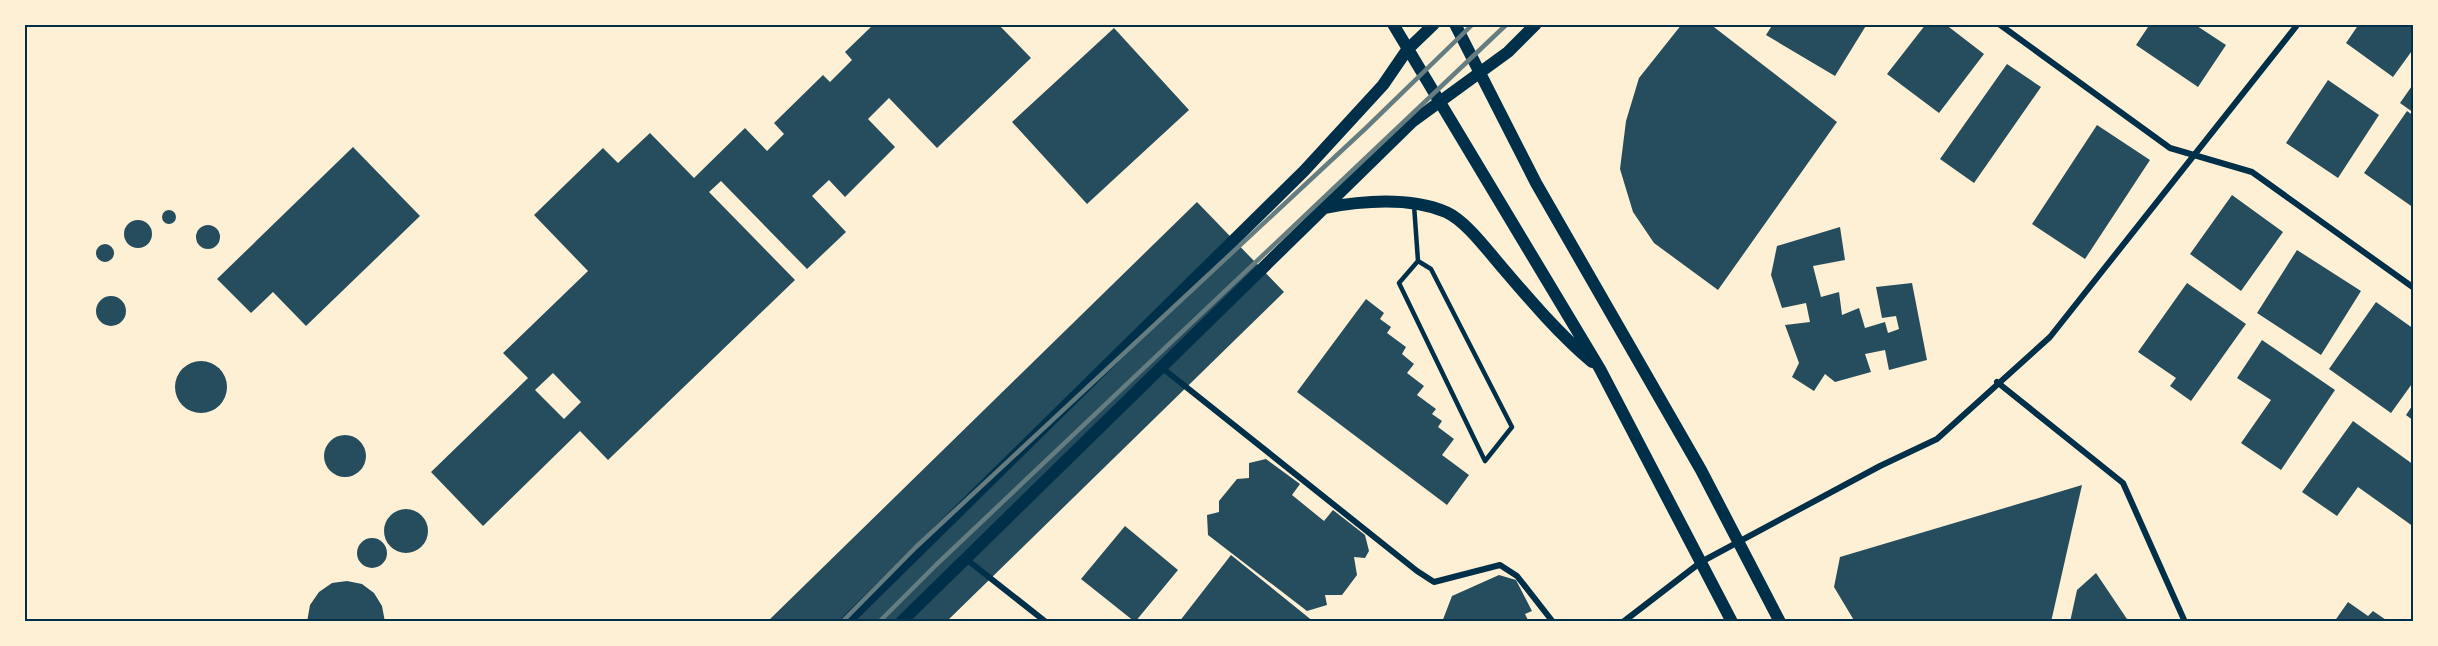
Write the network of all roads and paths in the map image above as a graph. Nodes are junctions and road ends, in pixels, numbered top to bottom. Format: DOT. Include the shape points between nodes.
graph roads {
  1 [pos="1393,24"];
  2 [pos="1434,24"];
  3 [pos="1455,24"];
  4 [pos="1536,24"];
  5 [pos="1999,24"];
  6 [pos="2298,24"];
  7 [pos="1407,50"];
  8 [pos="1479,72"];
  9 [pos="1438,101"];
  10 [pos="2194,156"];
  11 [pos="1414,205"];
  12 [pos="1323,208"];
  13 [pos="1418,261"];
  14 [pos="2414,288"];
  15 [pos="1161,367"];
  16 [pos="1600,369"];
  17 [pos="1997,382"];
  18 [pos="1738,542"];
  19 [pos="966,559"];
  20 [pos="1701,562"];
  21 [pos="846,622"];
  22 [pos="902,622"];
  23 [pos="1046,622"];
  24 [pos="1553,622"];
  25 [pos="1623,622"];
  26 [pos="1732,622"];
  27 [pos="1780,622"];
  28 [pos="2185,622"];
  1 -- 7 [label="main road"];
  2 -- 7 [label="main road"];
  3 -- 8 [label="main road"];
  4 -- 8 [label="main road" via="1508,52"];
  5 -- 10 [label="street" via="2170,148"];
  6 -- 10 [label="street"];
  7 -- 9 [label="main road"];
  7 -- 21 [label="main road" via="1383,85 1304,171"];
  8 -- 9 [label="main road"];
  8 -- 18 [label="main road" via="1536,183 1701,470"];
  9 -- 12 [label="main road"];
  9 -- 16 [label="main road"];
  10 -- 14 [label="street" via="2252,172"];
  10 -- 17 [label="street" via="2050,337"];
  11 -- 12 [label="main road" via="1362,201"];
  11 -- 13 [label="lane"];
  11 -- 16 [label="main road" via="1447,213 1475,236 1567,341"];
  12 -- 15 [label="main road"];
  13 -- 13 [label="lane" via="1431,269 1512,427 1485,461 1399,283"];
  15 -- 19 [label="main road"];
  15 -- 24 [label="street" via="1417,571 1434,582 1500,565 1517,576"];
  16 -- 20 [label="main road"];
  17 -- 18 [label="street" via="1936,439"];
  17 -- 28 [label="street" via="2123,483"];
  18 -- 20 [label="street"];
  18 -- 27 [label="main road"];
  19 -- 22 [label="main road"];
  19 -- 23 [label="street"];
  20 -- 25 [label="street"];
  20 -- 26 [label="main road"];
}
